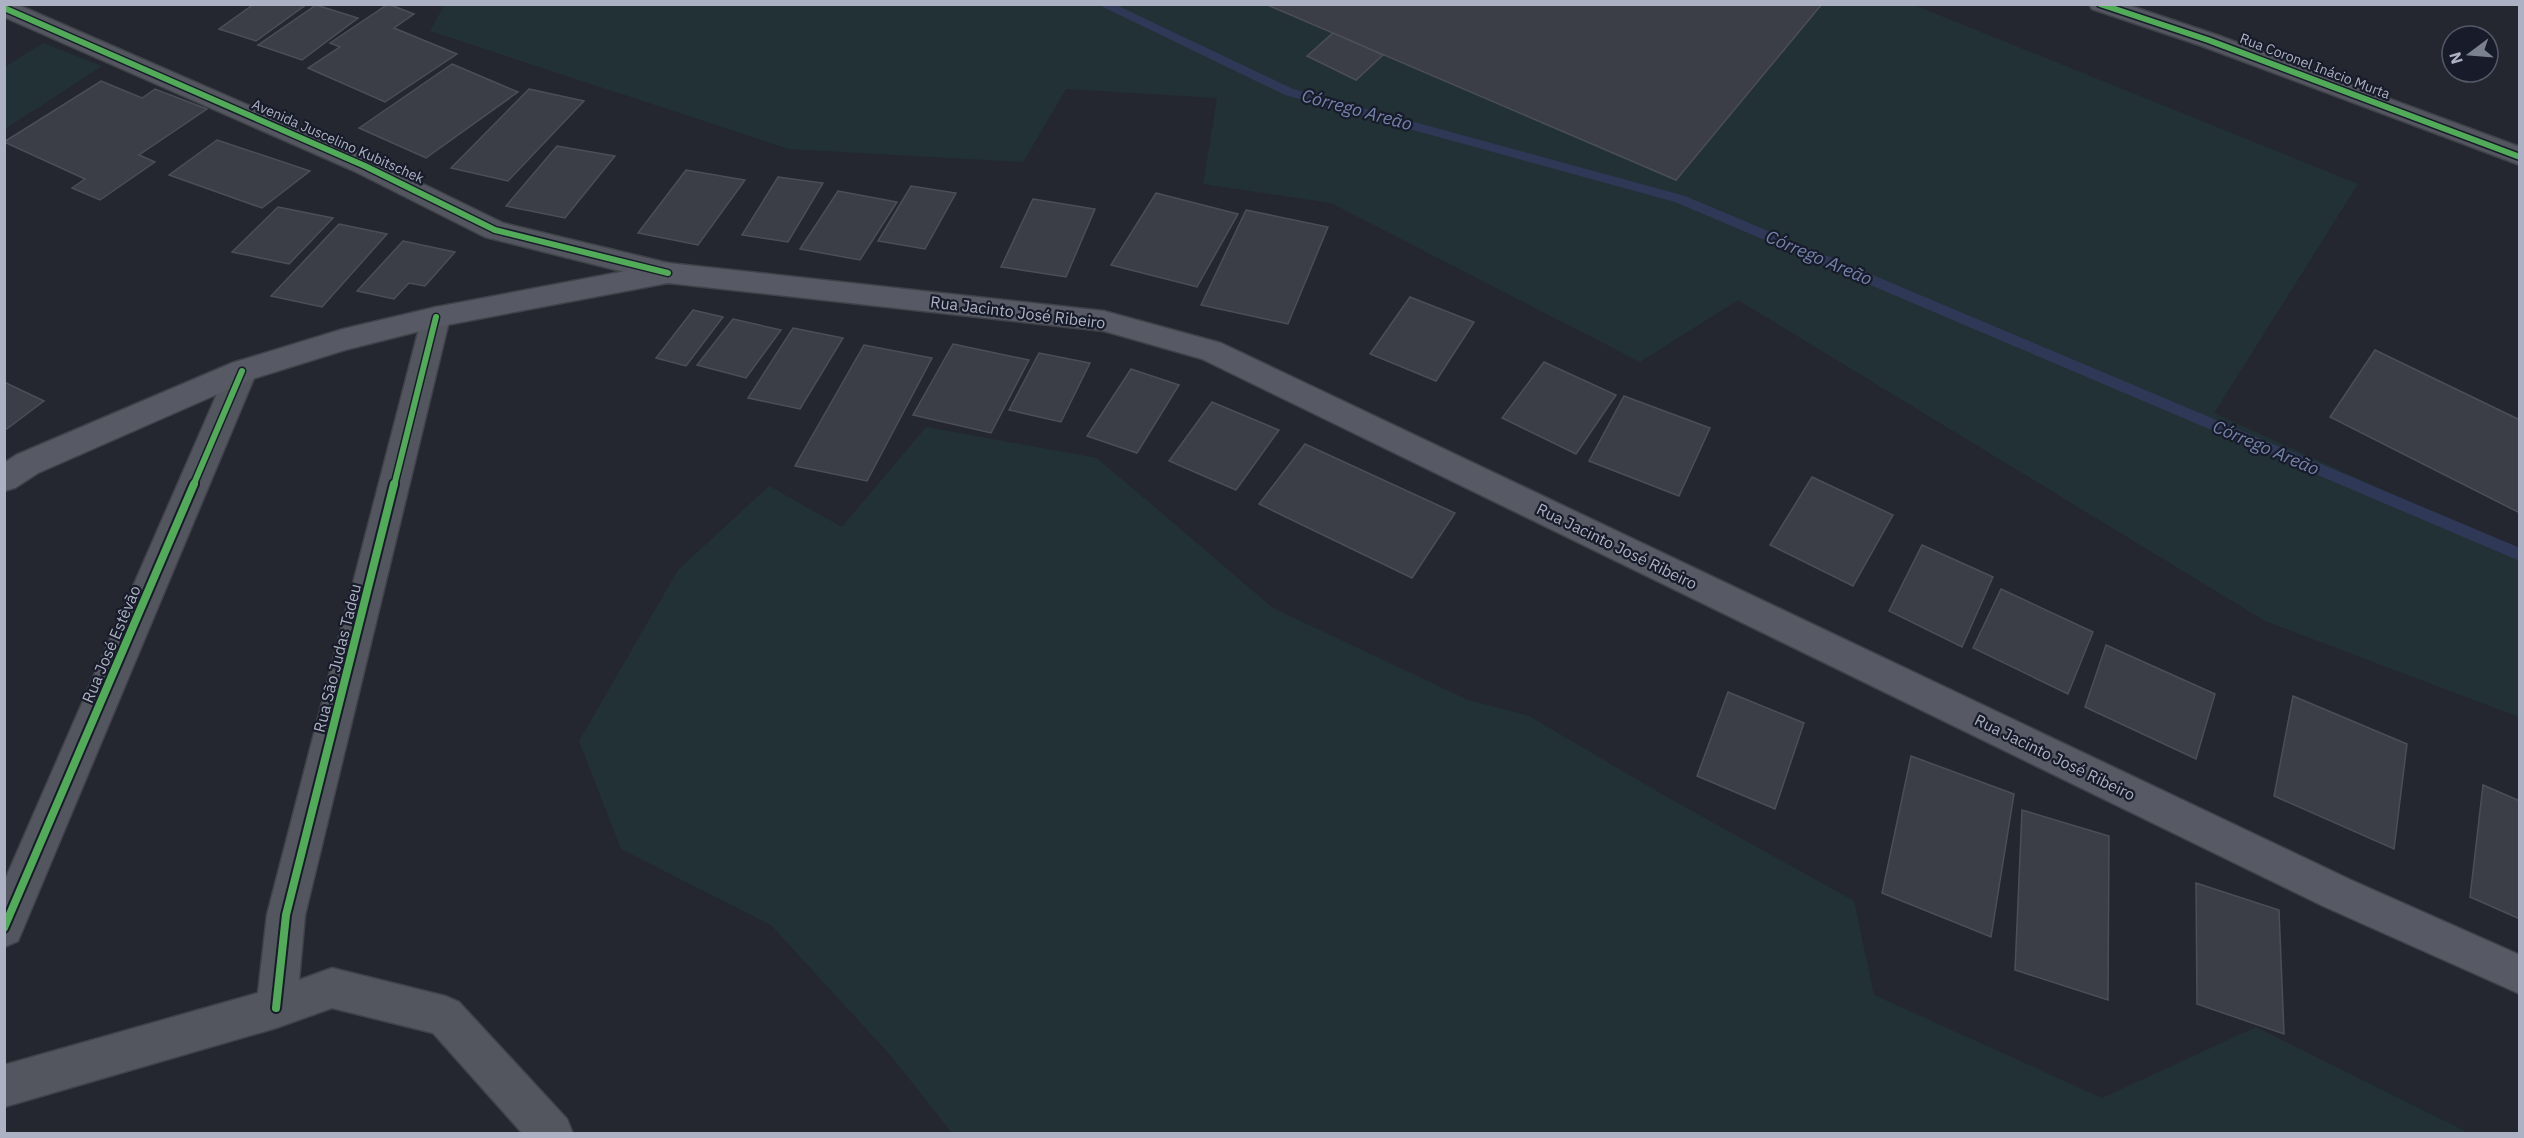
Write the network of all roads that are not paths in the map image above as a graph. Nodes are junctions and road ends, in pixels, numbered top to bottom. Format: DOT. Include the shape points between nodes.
graph roads {
  1 [pos="2100,4"];
  2 [pos="4,8"];
  3 [pos="2520,157"];
  4 [pos="668,273"];
  5 [pos="436,317"];
  6 [pos="242,371"];
  7 [pos="4,479"];
  8 [pos="4,928"];
  9 [pos="2520,975"];
  10 [pos="276,1008"];
  11 [pos="4,1086"];
  12 [pos="552,1134"];
  1 -- 3 [label="street, Rua Coronel Inácio Murta" via="2208,40"];
  2 -- 4 [label="street, Avenida Juscelino Kubitschek" via="365,166 495,230"];
  4 -- 5 [label="main road, Rua Jacinto José Ribeiro"];
  4 -- 9 [label="main road, Rua Jacinto José Ribeiro" via="1104,321 1211,351 2327,888"];
  5 -- 6 [label="main road, Rua Jacinto José Ribeiro"];
  5 -- 10 [label="street, Rua São Judas Tadeu" via="286,915"];
  6 -- 7 [label="main road, Rua Jacinto José Ribeiro" via="27,464"];
  6 -- 8 [label="street, Rua José Estêvão"];
  10 -- 11 [label="street"];
  10 -- 12 [label="street" via="332,988 445,1016"];
}
